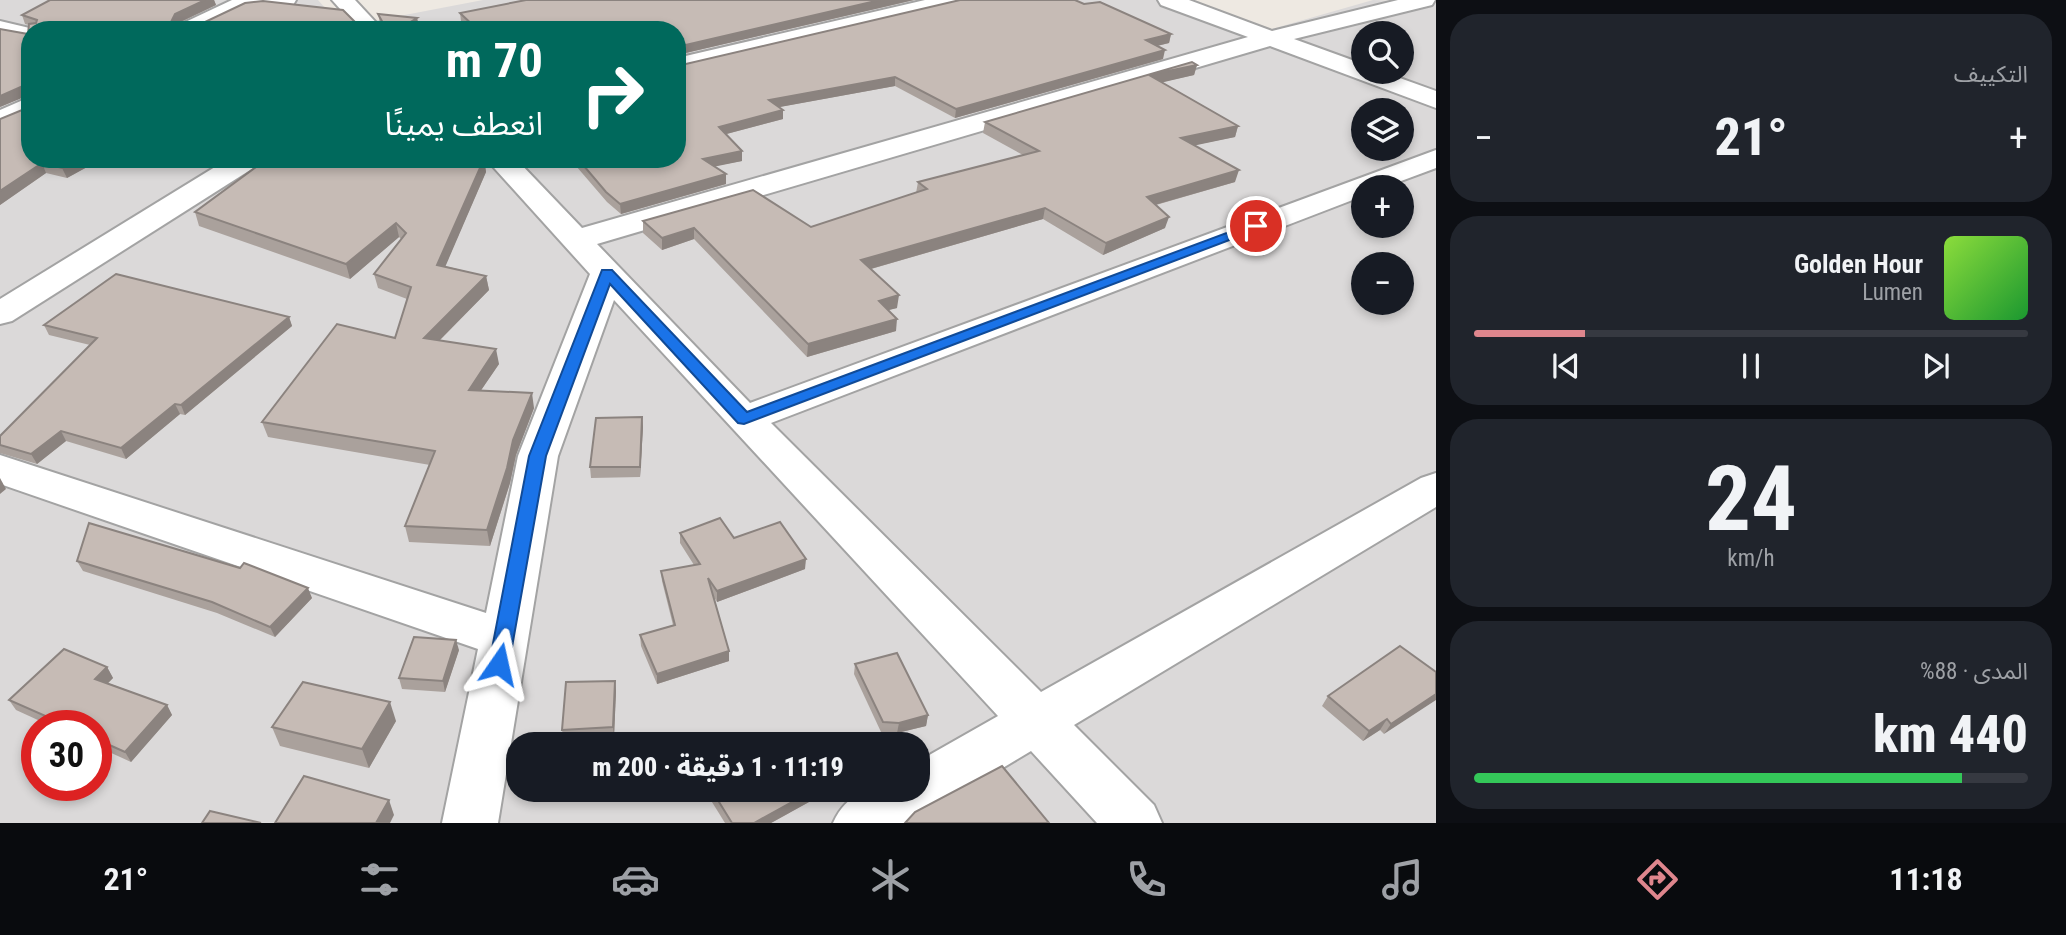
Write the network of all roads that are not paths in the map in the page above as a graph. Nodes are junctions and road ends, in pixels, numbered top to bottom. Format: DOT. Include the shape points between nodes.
graph roads {
  1 [pos="285,0"];
  2 [pos="344,0"];
  3 [pos="953,0"];
  4 [pos="1169,0"];
  5 [pos="1424,0"];
  6 [pos="246,1"];
  7 [pos="205,21"];
  8 [pos="364,21"];
  9 [pos="0,28"];
  10 [pos="21,32"];
  11 [pos="1271,38"];
  12 [pos="686,63"];
  13 [pos="1436,100"];
  14 [pos="21,110"];
  15 [pos="0,120"];
  16 [pos="1436,158"];
  17 [pos="234,168"];
  18 [pos="508,168"];
  19 [pos="576,240"];
  20 [pos="607,273"];
  21 [pos="0,314"];
  22 [pos="744,419"];
  23 [pos="0,469"];
  24 [pos="1436,488"];
  25 [pos="504,638"];
  26 [pos="1037,722"];
  27 [pos="470,823"];
  28 [pos="862,823"];
  29 [pos="1134,823"];
  1 -- 6 [label="street"];
  2 -- 8 [label="street"];
  3 -- 12 [label="street"];
  4 -- 11 [label="street"];
  5 -- 11 [label="street"];
  6 -- 7 [label="street"];
  9 -- 10 [label="street"];
  11 -- 13 [label="street"];
  11 -- 19 [label="street"];
  14 -- 15 [label="street"];
  16 -- 22 [label="street"];
  17 -- 21 [label="street"];
  18 -- 19 [label="street"];
  19 -- 20 [label="street"];
  20 -- 22 [label="street"];
  20 -- 25 [label="street" via="538,456"];
  22 -- 26 [label="street"];
  23 -- 25 [label="street"];
  24 -- 26 [label="street"];
  25 -- 27 [label="street"];
  26 -- 28 [label="street"];
  26 -- 29 [label="street"];
}
